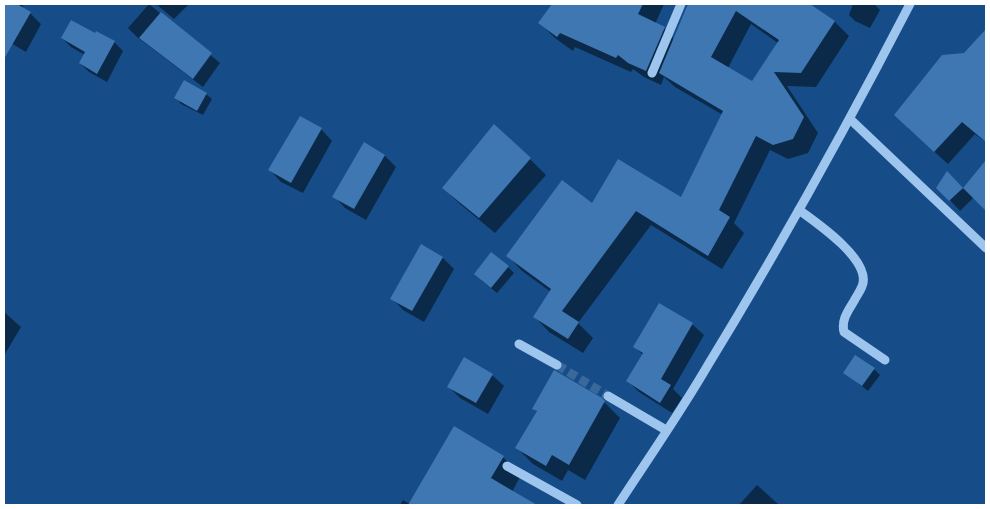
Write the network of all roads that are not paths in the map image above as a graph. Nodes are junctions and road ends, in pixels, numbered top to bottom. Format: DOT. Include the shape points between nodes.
graph roads {
  1 [pos="681,4"];
  2 [pos="910,4"];
  3 [pos="652,73"];
  4 [pos="850,120"];
  5 [pos="799,210"];
  6 [pos="986,248"];
  7 [pos="519,344"];
  8 [pos="885,360"];
  9 [pos="557,365"];
  10 [pos="608,396"];
  11 [pos="666,430"];
  12 [pos="507,466"];
  13 [pos="578,505"];
  14 [pos="618,505"];
  1 -- 3 [label="street"];
  2 -- 4 [label="street"];
  4 -- 5 [label="street"];
  4 -- 6 [label="street"];
  5 -- 8 [label="street" via="826,230 860,267 863,282 842,326 844,332"];
  5 -- 11 [label="street" via="708,366"];
  7 -- 9 [label="street"];
  10 -- 11 [label="street"];
  11 -- 14 [label="street"];
  12 -- 13 [label="street"];
}
